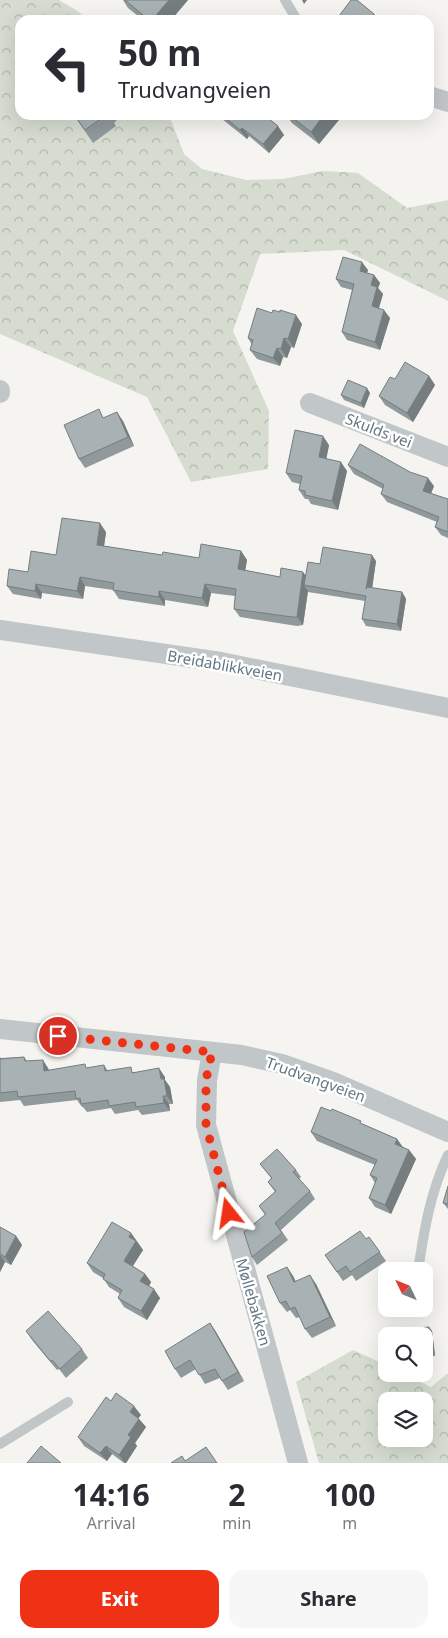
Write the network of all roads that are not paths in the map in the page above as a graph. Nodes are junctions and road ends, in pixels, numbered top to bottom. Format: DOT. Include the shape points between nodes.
graph roads {
  1 [pos="285,0"];
  2 [pos="294,15"];
  3 [pos="434,98"];
  4 [pos="448,102"];
  5 [pos="310,403"];
  6 [pos="448,457"];
  7 [pos="0,630"];
  8 [pos="448,708"];
  9 [pos="0,1030"];
  10 [pos="212,1052"];
  11 [pos="448,1132"];
  12 [pos="448,1155"];
  13 [pos="419,1262"];
  14 [pos="68,1402"];
  15 [pos="0,1444"];
  16 [pos="298,1463"];
  1 -- 2 [label="lane"];
  3 -- 4 [label="street"];
  5 -- 6 [label="street, Skulds vei"];
  7 -- 8 [label="street, Breidablikkveien" via="221,662"];
  9 -- 10 [label="street, Trudvangveien"];
  10 -- 11 [label="street, Trudvangveien" via="282,1064"];
  10 -- 16 [label="street, Møllebakken" via="206,1080 206,1125"];
  12 -- 13 [label="lane" via="430,1202"];
  14 -- 15 [label="lane"];
}
